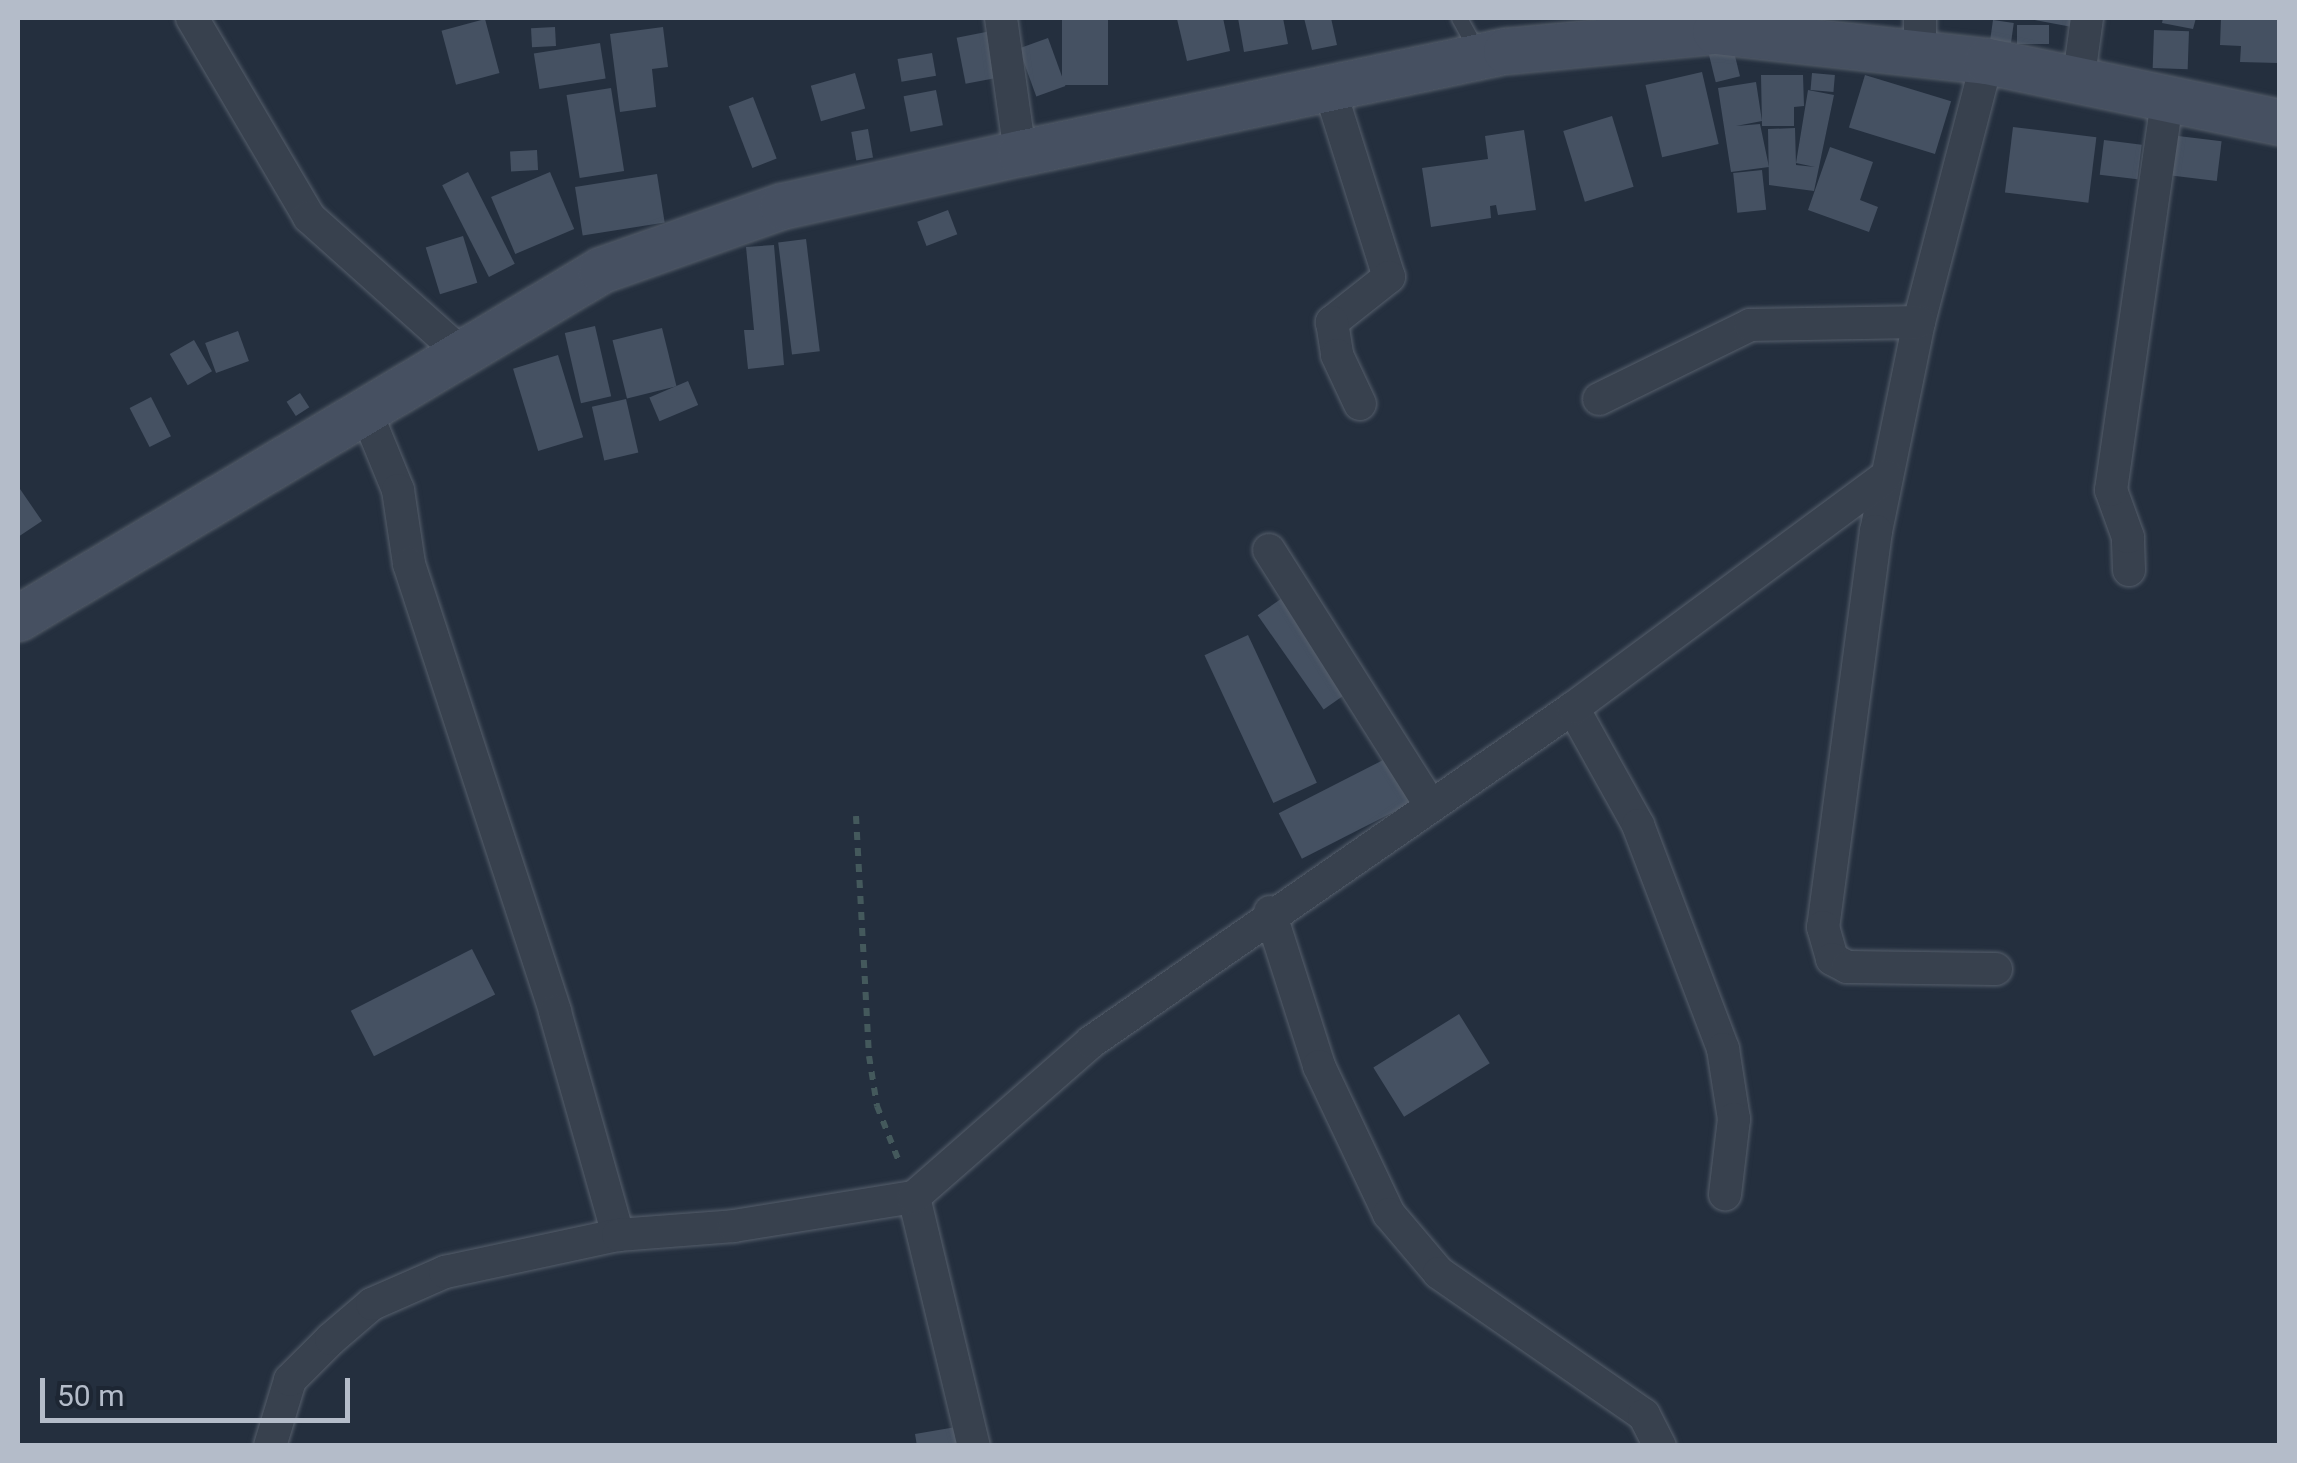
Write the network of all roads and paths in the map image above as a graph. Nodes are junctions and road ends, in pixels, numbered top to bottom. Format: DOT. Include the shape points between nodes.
graph roads {
  1 [pos="192,18"];
  2 [pos="1001,18"];
  3 [pos="2087,18"];
  4 [pos="1920,36"];
  5 [pos="1470,37"];
  6 [pos="1987,61"];
  7 [pos="2078,83"];
  8 [pos="1328,87"];
  9 [pos="2168,101"];
  10 [pos="2280,122"];
  11 [pos="1020,153"];
  12 [pos="1919,322"];
  13 [pos="458,350"];
  14 [pos="1599,399"];
  15 [pos="1360,404"];
  16 [pos="364,407"];
  17 [pos="1887,476"];
  18 [pos="1269,550"];
  19 [pos="2130,570"];
  20 [pos="18,618"];
  21 [pos="1574,708"];
  22 [pos="1430,805"];
  23 [pos="856,816"];
  24 [pos="1270,912"];
  25 [pos="1996,968"];
  26 [pos="1725,1194"];
  27 [pos="914,1197"];
  28 [pos="618,1235"];
  29 [pos="270,1446"];
  30 [pos="974,1446"];
  31 [pos="1660,1446"];
  1 -- 13 [label="street" via="309,218"];
  2 -- 11 [label="street"];
  3 -- 7 [label="street"];
  4 -- 5 [label="street" via="1715,30"];
  4 -- 6 [label="street"];
  5 -- 8 [label="street"];
  6 -- 7 [label="street"];
  6 -- 12 [label="street"];
  7 -- 9 [label="street"];
  8 -- 11 [label="street"];
  8 -- 15 [label="street" via="1388,277 1332,322 1337,354"];
  9 -- 10 [label="street"];
  9 -- 19 [label="street" via="2111,490 2128,537"];
  11 -- 13 [label="street" via="782,206 601,270"];
  12 -- 14 [label="street" via="1750,325"];
  12 -- 17 [label="street"];
  13 -- 16 [label="street"];
  16 -- 20 [label="street"];
  16 -- 28 [label="street" via="398,490 408,564 555,1012"];
  17 -- 21 [label="street"];
  17 -- 25 [label="street" via="1823,927 1832,959 1846,967"];
  18 -- 22 [label="street"];
  21 -- 22 [label="street"];
  21 -- 26 [label="street" via="1638,826 1723,1049 1734,1119"];
  22 -- 24 [label="street"];
  23 -- 27 [label="path" via="869,1056 878,1106"];
  24 -- 27 [label="street" via="1091,1042"];
  24 -- 31 [label="street" via="1320,1066 1389,1214 1439,1273 1644,1415"];
  27 -- 28 [label="street" via="734,1226"];
  27 -- 30 [label="street"];
  28 -- 29 [label="street" via="445,1272 372,1304 290,1380"];
}
